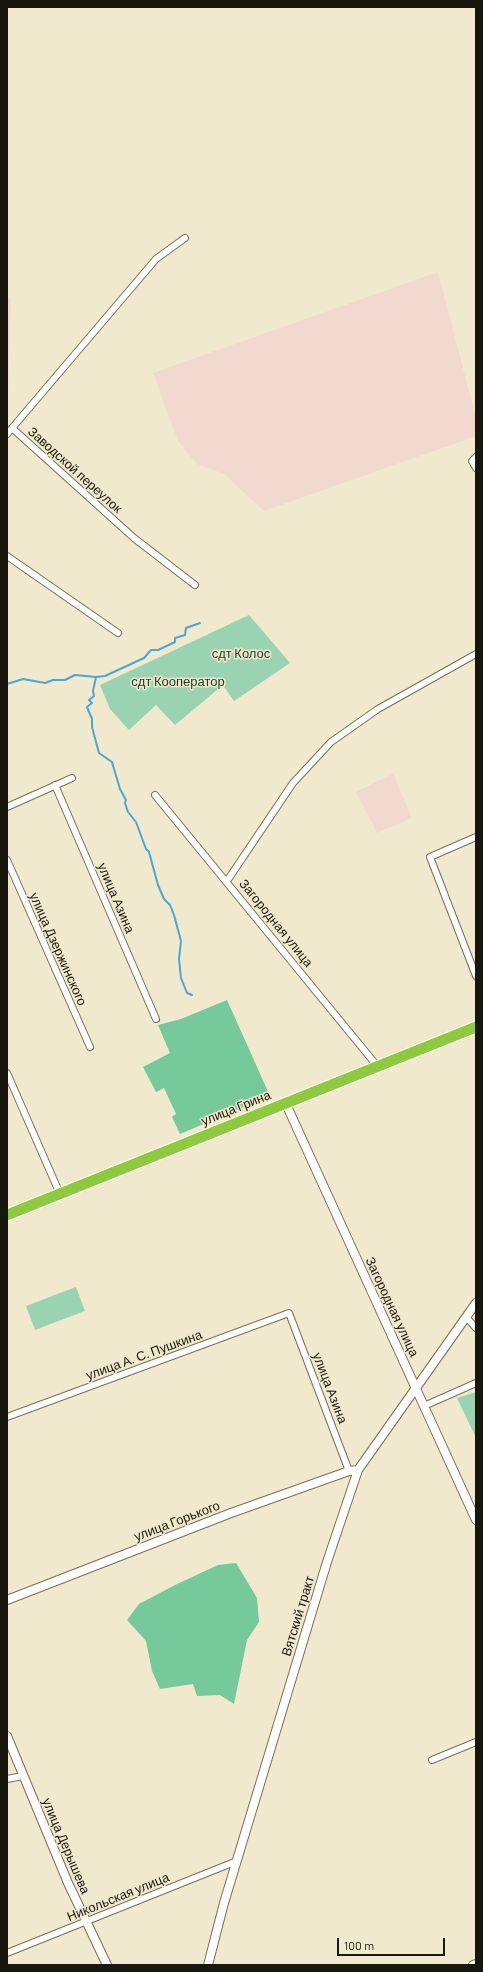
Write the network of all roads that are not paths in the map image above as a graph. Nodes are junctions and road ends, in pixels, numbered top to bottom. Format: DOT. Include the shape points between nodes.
graph roads {
  1 [pos="185,238"];
  2 [pos="12,428"];
  3 [pos="7,434"];
  4 [pos="474,459"];
  5 [pos="476,468"];
  6 [pos="7,556"];
  7 [pos="195,585"];
  8 [pos="118,633"];
  9 [pos="476,654"];
  10 [pos="72,778"];
  11 [pos="55,785"];
  12 [pos="155,795"];
  13 [pos="7,807"];
  14 [pos="476,837"];
  15 [pos="7,860"];
  16 [pos="227,881"];
  17 [pos="476,976"];
  18 [pos="156,1018"];
  19 [pos="476,1028"];
  20 [pos="90,1047"];
  21 [pos="378,1067"];
  22 [pos="7,1073"];
  23 [pos="286,1104"];
  24 [pos="60,1194"];
  25 [pos="7,1215"];
  26 [pos="476,1303"];
  27 [pos="289,1313"];
  28 [pos="466,1317"];
  29 [pos="476,1328"];
  30 [pos="476,1383"];
  31 [pos="416,1387"];
  32 [pos="424,1406"];
  33 [pos="7,1417"];
  34 [pos="358,1470"];
  35 [pos="350,1471"];
  36 [pos="473,1505"];
  37 [pos="476,1520"];
  38 [pos="7,1600"];
  39 [pos="7,1736"];
  40 [pos="476,1742"];
  41 [pos="432,1760"];
  42 [pos="23,1776"];
  43 [pos="7,1779"];
  44 [pos="237,1861"];
  45 [pos="86,1922"];
  46 [pos="7,1953"];
  47 [pos="476,1964"];
  48 [pos="107,1965"];
  49 [pos="208,1965"];
  50 [pos="473,1965"];
  1 -- 2 [label="street, Заводской переулок" via="156,259"];
  2 -- 3 [label="street"];
  2 -- 7 [label="street, Заводской переулок" via="134,538"];
  4 -- 5 [label="street"];
  6 -- 8 [label="street"];
  9 -- 16 [label="street" via="378,709 331,742 293,783"];
  10 -- 11 [label="street"];
  11 -- 13 [label="street"];
  11 -- 18 [label="street, улица Азина"];
  12 -- 16 [label="street, Загородная улица"];
  14 -- 17 [label="street" via="430,857"];
  15 -- 20 [label="street, улица Дзержинского"];
  16 -- 21 [label="street, Загородная улица"];
  19 -- 21 [label="highway, улица Грина"];
  21 -- 23 [label="highway, улица Грина"];
  22 -- 24 [label="street"];
  23 -- 24 [label="highway, улица Грина"];
  23 -- 31 [label="street, Загородная улица"];
  24 -- 25 [label="highway, улица Грина"];
  26 -- 28 [label="street, Вятский тракт"];
  27 -- 33 [label="street, улица А. С. Пушкина"];
  27 -- 35 [label="street, улица Азина"];
  28 -- 29 [label="street"];
  28 -- 31 [label="street, Вятский тракт"];
  30 -- 32 [label="street"];
  31 -- 32 [label="street, Загородная улица"];
  31 -- 34 [label="street, Вятский тракт"];
  32 -- 36 [label="street, Загородная улица"];
  34 -- 35 [label="street, улица Горького"];
  34 -- 44 [label="street, Вятский тракт" via="327,1562"];
  35 -- 38 [label="street, улица Горького" via="231,1513"];
  36 -- 37 [label="street, Загородная улица"];
  39 -- 42 [label="street, улица Дерышева"];
  40 -- 41 [label="street"];
  42 -- 43 [label="street"];
  42 -- 45 [label="street, улица Дерышева"];
  44 -- 45 [label="street, Никольская улица"];
  44 -- 49 [label="street, Вятский тракт"];
  45 -- 46 [label="street, Никольская улица"];
  45 -- 48 [label="street, улица Дерышева"];
  47 -- 50 [label="street"];
}
